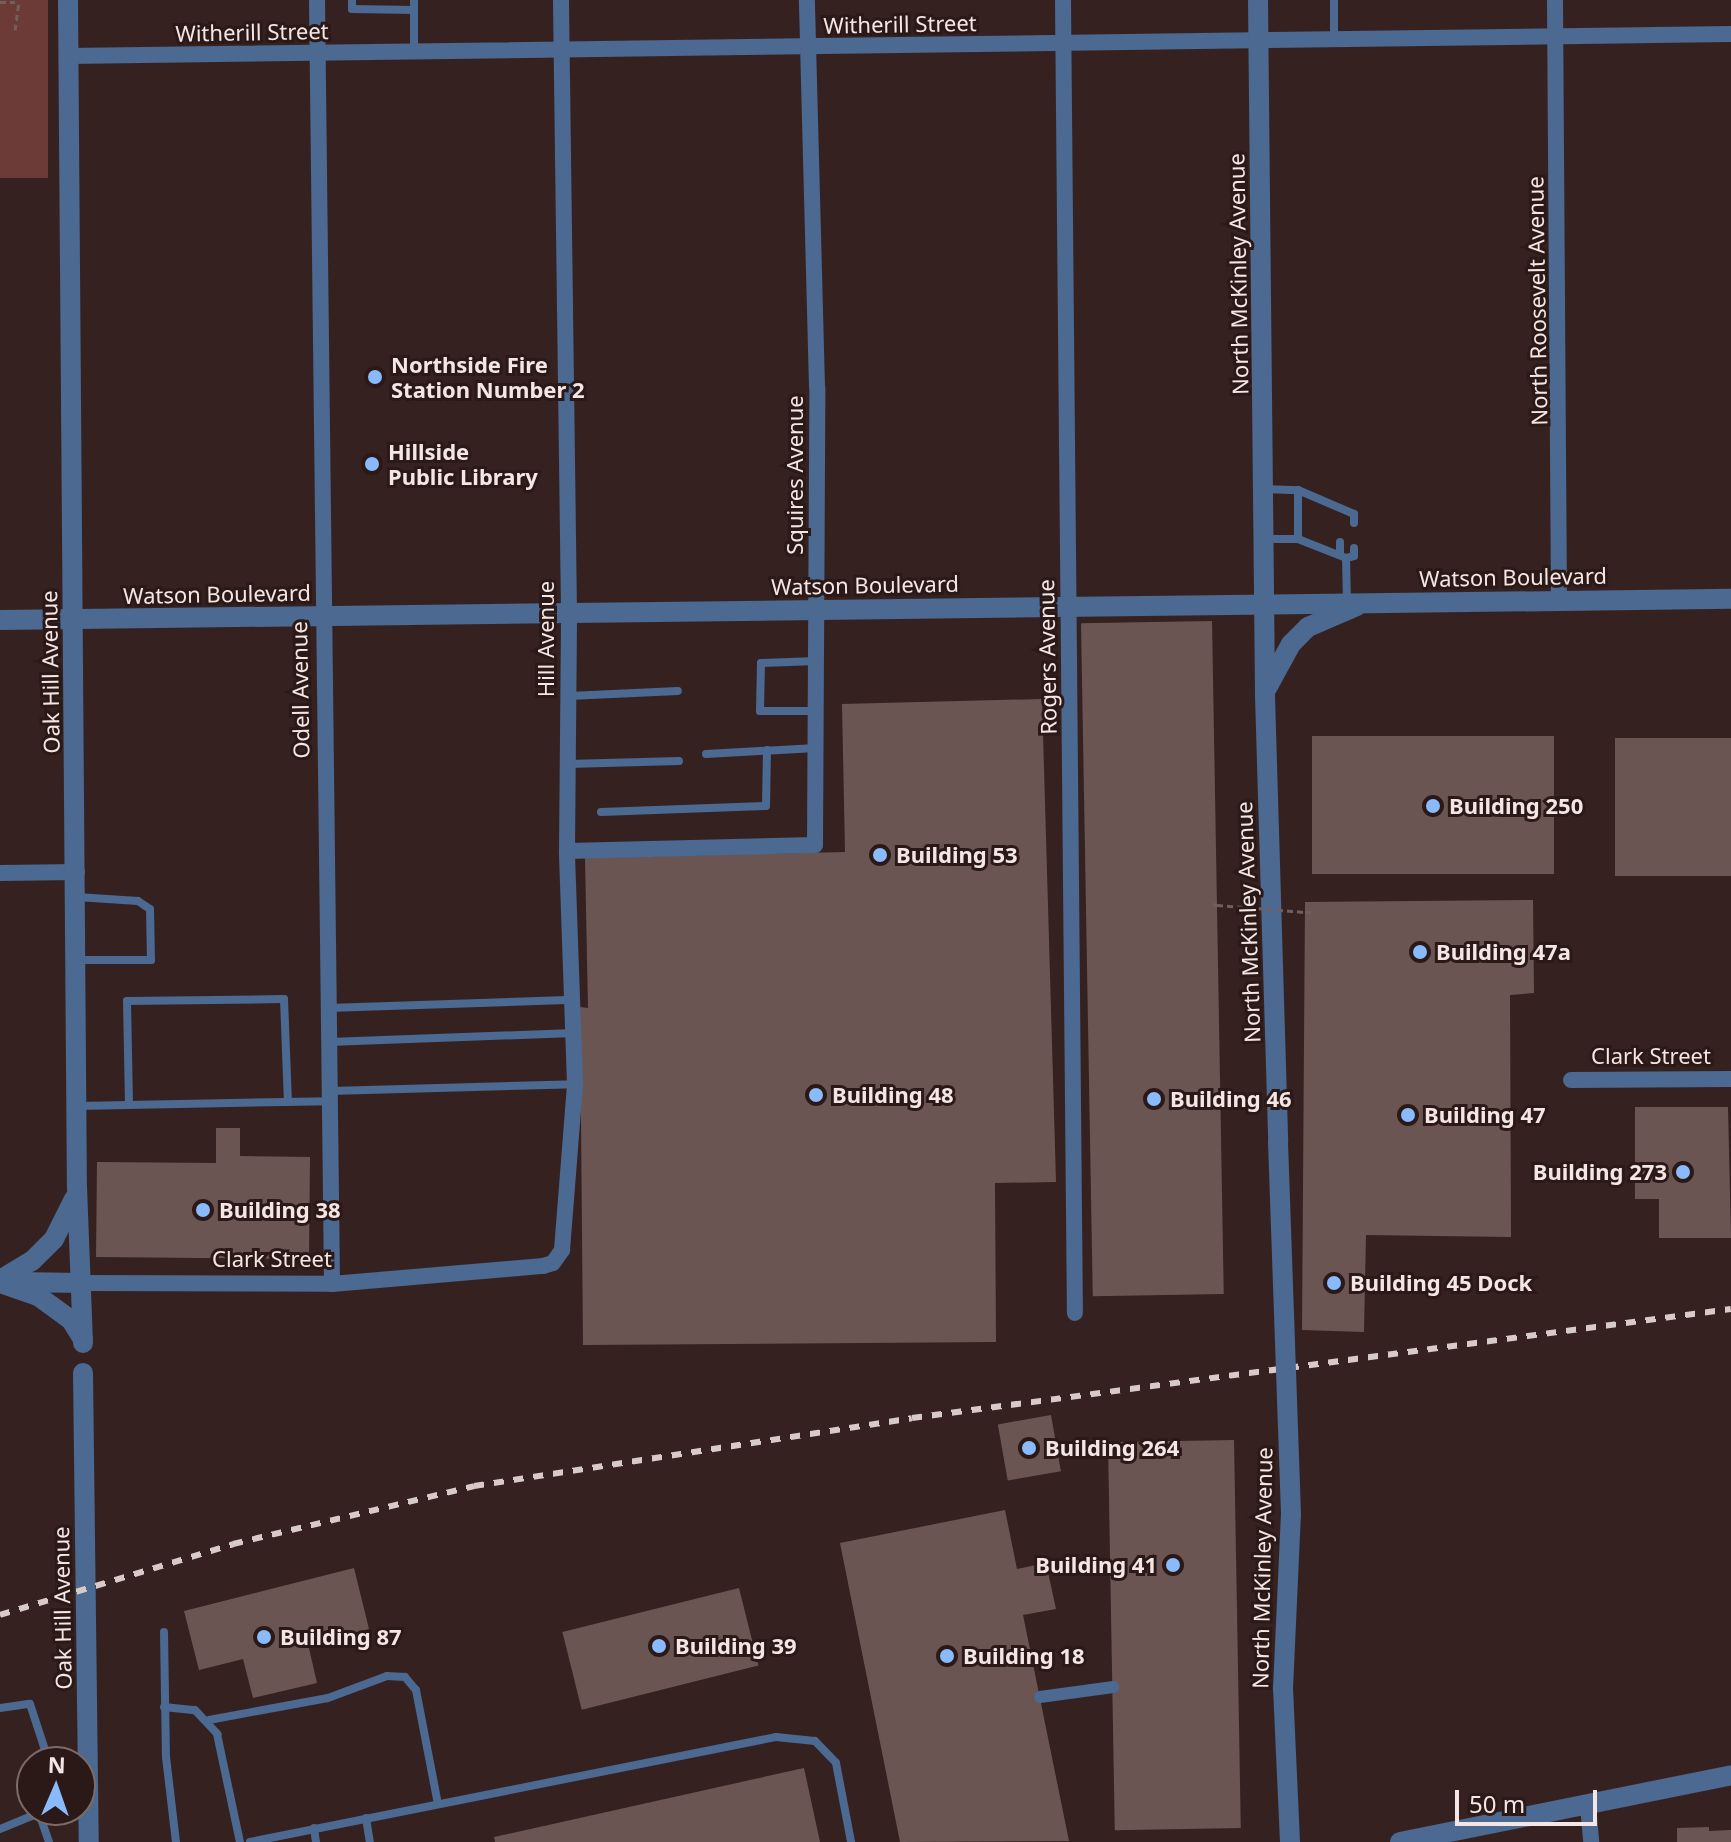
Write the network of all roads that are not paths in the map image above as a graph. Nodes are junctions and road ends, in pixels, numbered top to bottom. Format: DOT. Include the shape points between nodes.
graph roads {
  1 [pos="68,0"];
  2 [pos="317,0"];
  3 [pos="352,0"];
  4 [pos="414,0"];
  5 [pos="561,0"];
  6 [pos="807,0"];
  7 [pos="1063,0"];
  8 [pos="1258,0"];
  9 [pos="1334,0"];
  10 [pos="1555,0"];
  11 [pos="382,5"];
  12 [pos="414,10"];
  13 [pos="1731,34"];
  14 [pos="1555,36"];
  15 [pos="1334,40"];
  16 [pos="1258,42"];
  17 [pos="1064,45"];
  18 [pos="808,47"];
  19 [pos="561,50"];
  20 [pos="414,52"];
  21 [pos="317,53"];
  22 [pos="68,56"];
  23 [pos="1265,489"];
  24 [pos="1298,490"];
  25 [pos="1354,523"];
  26 [pos="1317,533"];
  27 [pos="1265,539"];
  28 [pos="1298,539"];
  29 [pos="1340,542"];
  30 [pos="1317,547"];
  31 [pos="1354,548"];
  32 [pos="1343,557"];
  33 [pos="1731,599"];
  34 [pos="1559,601"];
  35 [pos="1266,602"];
  36 [pos="1356,603"];
  37 [pos="1068,605"];
  38 [pos="818,610"];
  39 [pos="569,613"];
  40 [pos="321,616"];
  41 [pos="74,619"];
  42 [pos="0,620"];
  43 [pos="818,661"];
  44 [pos="678,691"];
  45 [pos="568,696"];
  46 [pos="1265,696"];
  47 [pos="817,711"];
  48 [pos="817,748"];
  49 [pos="767,750"];
  50 [pos="706,754"];
  51 [pos="679,761"];
  52 [pos="567,764"];
  53 [pos="601,812"];
  54 [pos="567,851"];
  55 [pos="77,872"];
  56 [pos="0,873"];
  57 [pos="77,897"];
  58 [pos="77,960"];
  59 [pos="574,1000"];
  60 [pos="327,1008"];
  61 [pos="574,1033"];
  62 [pos="328,1042"];
  63 [pos="1731,1079"];
  64 [pos="1571,1080"];
  65 [pos="575,1084"];
  66 [pos="329,1096"];
  67 [pos="288,1102"];
  68 [pos="129,1105"];
  69 [pos="77,1106"];
  70 [pos="77,1187"];
  71 [pos="543,1266"];
  72 [pos="0,1281"];
  73 [pos="82,1283"];
  74 [pos="332,1284"];
  75 [pos="1075,1313"];
  76 [pos="83,1373"];
  77 [pos="164,1632"];
  78 [pos="1113,1687"];
  79 [pos="1040,1697"];
  80 [pos="164,1707"];
  81 [pos="0,1708"];
  82 [pos="209,1720"];
  83 [pos="44,1746"];
  84 [pos="1731,1775"];
  85 [pos="438,1804"];
  86 [pos="1588,1805"];
  87 [pos="366,1818"];
  88 [pos="314,1828"];
  89 [pos="851,1840"];
  90 [pos="263,1841"];
  91 [pos="89,1842"];
  92 [pos="176,1842"];
  93 [pos="240,1842"];
  94 [pos="250,1842"];
  95 [pos="316,1842"];
  96 [pos="370,1842"];
  97 [pos="1290,1842"];
  98 [pos="1400,1842"];
  99 [pos="1591,1842"];
  1 -- 22 [label="street, Oak Hill Avenue"];
  2 -- 21 [label="street, Odell Avenue"];
  3 -- 11 [label="lane" via="352,9"];
  4 -- 12 [label="lane"];
  5 -- 19 [label="street, Hill Avenue"];
  6 -- 18 [label="street, Squires Avenue"];
  7 -- 17 [label="street, Rogers Avenue"];
  8 -- 16 [label="street, North McKinley Avenue"];
  9 -- 15 [label="lane"];
  10 -- 14 [label="street, North Roosevelt Avenue"];
  11 -- 12 [label="lane"];
  12 -- 20 [label="lane"];
  13 -- 14 [label="street, Witherill Street"];
  14 -- 15 [label="street, Witherill Street"];
  14 -- 34 [label="street, North Roosevelt Avenue"];
  15 -- 16 [label="street, Witherill Street"];
  16 -- 17 [label="street, Witherill Street"];
  16 -- 23 [label="street, North McKinley Avenue"];
  17 -- 18 [label="street, Witherill Street"];
  17 -- 37 [label="street, Rogers Avenue"];
  18 -- 19 [label="street, Witherill Street"];
  18 -- 38 [label="street, Squires Avenue"];
  19 -- 20 [label="street, Witherill Street"];
  19 -- 39 [label="street, Hill Avenue"];
  20 -- 21 [label="street, Witherill Street"];
  21 -- 22 [label="street, Witherill Street"];
  21 -- 40 [label="street, Odell Avenue"];
  22 -- 41 [label="street, Oak Hill Avenue"];
  23 -- 24 [label="lane"];
  23 -- 27 [label="street, North McKinley Avenue"];
  24 -- 25 [label="lane" via="1340,513 1354,514"];
  24 -- 28 [label="lane"];
  26 -- 30 [label="lane"];
  27 -- 28 [label="lane"];
  27 -- 35 [label="street, North McKinley Avenue"];
  28 -- 30 [label="lane"];
  29 -- 32 [label="lane"];
  30 -- 32 [label="lane"];
  31 -- 32 [label="lane" via="1354,556"];
  32 -- 36 [label="lane"];
  33 -- 34 [label="street, Watson Boulevard"];
  34 -- 36 [label="street, Watson Boulevard"];
  35 -- 36 [label="street, Watson Boulevard"];
  35 -- 37 [label="street, Watson Boulevard"];
  35 -- 46 [label="street, North McKinley Avenue"];
  36 -- 46 [label="street" via="1308,627 1291,644"];
  37 -- 38 [label="street, Watson Boulevard"];
  37 -- 75 [label="street, Rogers Avenue"];
  38 -- 39 [label="street, Watson Boulevard"];
  38 -- 43 [label="street, Squires Avenue"];
  39 -- 40 [label="street, Watson Boulevard"];
  39 -- 45 [label="street, Hill Avenue"];
  40 -- 41 [label="street, Watson Boulevard"];
  40 -- 60 [label="street, Odell Avenue"];
  41 -- 42 [label="street, Watson Boulevard"];
  41 -- 55 [label="street, Oak Hill Avenue"];
  43 -- 47 [label="street, Squires Avenue"];
  43 -- 47 [label="lane" via="761,663 760,699 760,711"];
  44 -- 45 [label="lane"];
  45 -- 52 [label="street, Hill Avenue"];
  46 -- 97 [label="street, North McKinley Avenue, bridge" via="1291,1515 1283,1689"];
  47 -- 48 [label="street, Squires Avenue"];
  48 -- 49 [label="lane"];
  48 -- 54 [label="street, Squires Avenue" via="815,845"];
  49 -- 50 [label="lane"];
  49 -- 53 [label="lane" via="766,806"];
  51 -- 52 [label="lane"];
  52 -- 54 [label="street, Hill Avenue"];
  54 -- 59 [label="street, Hill Avenue"];
  55 -- 56 [label="street"];
  55 -- 57 [label="street, Oak Hill Avenue"];
  57 -- 58 [label="street, Oak Hill Avenue"];
  57 -- 58 [label="lane" via="138,901 150,909 151,960"];
  58 -- 69 [label="street, Oak Hill Avenue"];
  59 -- 60 [label="lane"];
  59 -- 61 [label="street, Hill Avenue"];
  60 -- 62 [label="street, Odell Avenue"];
  61 -- 62 [label="lane"];
  61 -- 65 [label="street, Hill Avenue"];
  62 -- 66 [label="street, Odell Avenue"];
  63 -- 64 [label="street, Clark Street"];
  65 -- 66 [label="lane"];
  65 -- 71 [label="street, Hill Avenue" via="566,1234 553,1263"];
  66 -- 67 [label="lane"];
  66 -- 74 [label="street, Odell Avenue"];
  67 -- 68 [label="lane"];
  67 -- 68 [label="lane" via="284,999 127,1001"];
  68 -- 69 [label="lane"];
  69 -- 70 [label="street, Oak Hill Avenue"];
  70 -- 72 [label="street" via="54,1239"];
  70 -- 73 [label="street, Oak Hill Avenue"];
  71 -- 74 [label="street, Clark Street"];
  72 -- 73 [label="street, Clark Street"];
  72 -- 73 [label="street, Oak Hill Avenue" via="38,1296 71,1320 83,1341"];
  73 -- 74 [label="street, Clark Street"];
  76 -- 91 [label="street, Oak Hill Avenue"];
  77 -- 80 [label="lane"];
  78 -- 79 [label="street"];
  80 -- 82 [label="lane" via="195,1710"];
  80 -- 92 [label="lane"];
  81 -- 83 [label="lane" via="30,1704"];
  82 -- 85 [label="lane" via="328,1698 387,1676 405,1677 416,1690"];
  82 -- 93 [label="lane" via="217,1734"];
  84 -- 86 [label="street"];
  85 -- 87 [label="lane"];
  85 -- 89 [label="lane" via="776,1737 815,1741 836,1763"];
  86 -- 98 [label="street"];
  86 -- 99 [label="street"];
  87 -- 88 [label="lane"];
  87 -- 96 [label="lane"];
  88 -- 90 [label="lane"];
  88 -- 95 [label="lane"];
  90 -- 94 [label="lane"];
}
